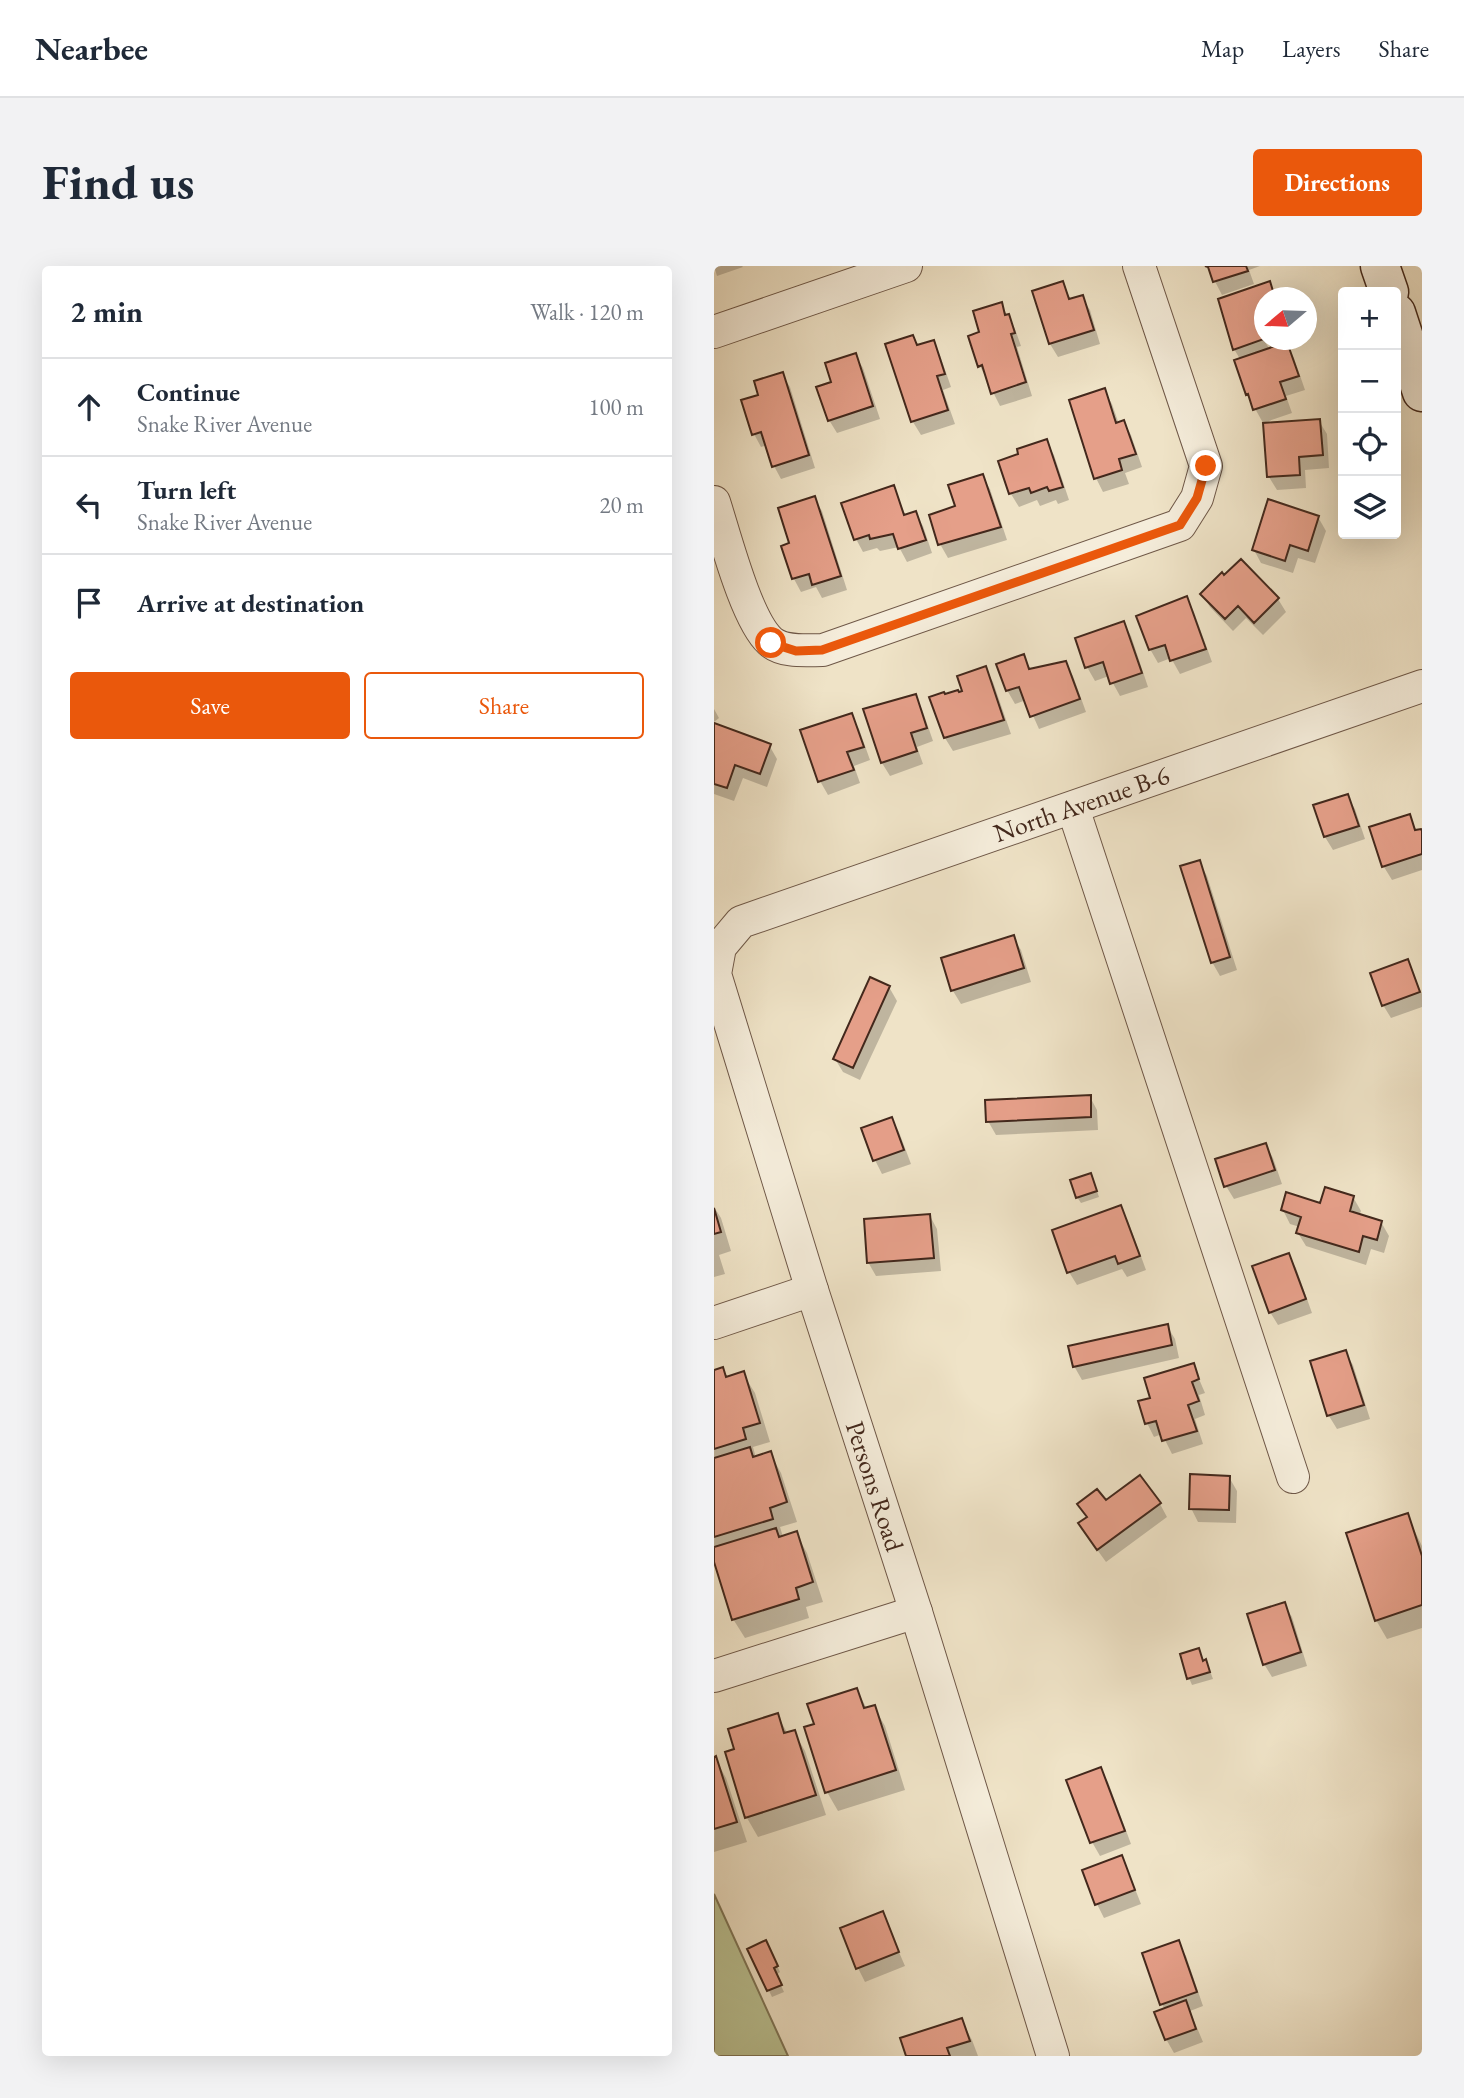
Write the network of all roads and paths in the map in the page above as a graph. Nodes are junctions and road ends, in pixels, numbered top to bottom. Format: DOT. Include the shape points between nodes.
graph roads {
  1 [pos="906,266"];
  2 [pos="1139,266"];
  3 [pos="1380,266"];
  4 [pos="1387,287"];
  5 [pos="1401,328"];
  6 [pos="714,332"];
  7 [pos="1422,392"];
  8 [pos="714,502"];
  9 [pos="1422,686"];
  10 [pos="1073,808"];
  11 [pos="741,922"];
  12 [pos="812,1290"];
  13 [pos="714,1323"];
  14 [pos="1293,1477"];
  15 [pos="916,1612"];
  16 [pos="714,1675"];
  17 [pos="1053,2056"];
  1 -- 6 [label="street"];
  2 -- 8 [label="street" via="1206,466 1197,498 1180,525 822,650 796,651 771,643 752,615"];
  3 -- 4 [label="main road"];
  5 -- 7 [label="main road"];
  9 -- 10 [label="street, North Avenue B-6"];
  10 -- 11 [label="street, North Avenue B-6"];
  10 -- 14 [label="street"];
  11 -- 12 [label="street, Persons Road" via="720,947 715,975"];
  12 -- 13 [label="street"];
  12 -- 15 [label="street, Persons Road"];
  15 -- 16 [label="street"];
  15 -- 17 [label="street, Persons Road"];
}
